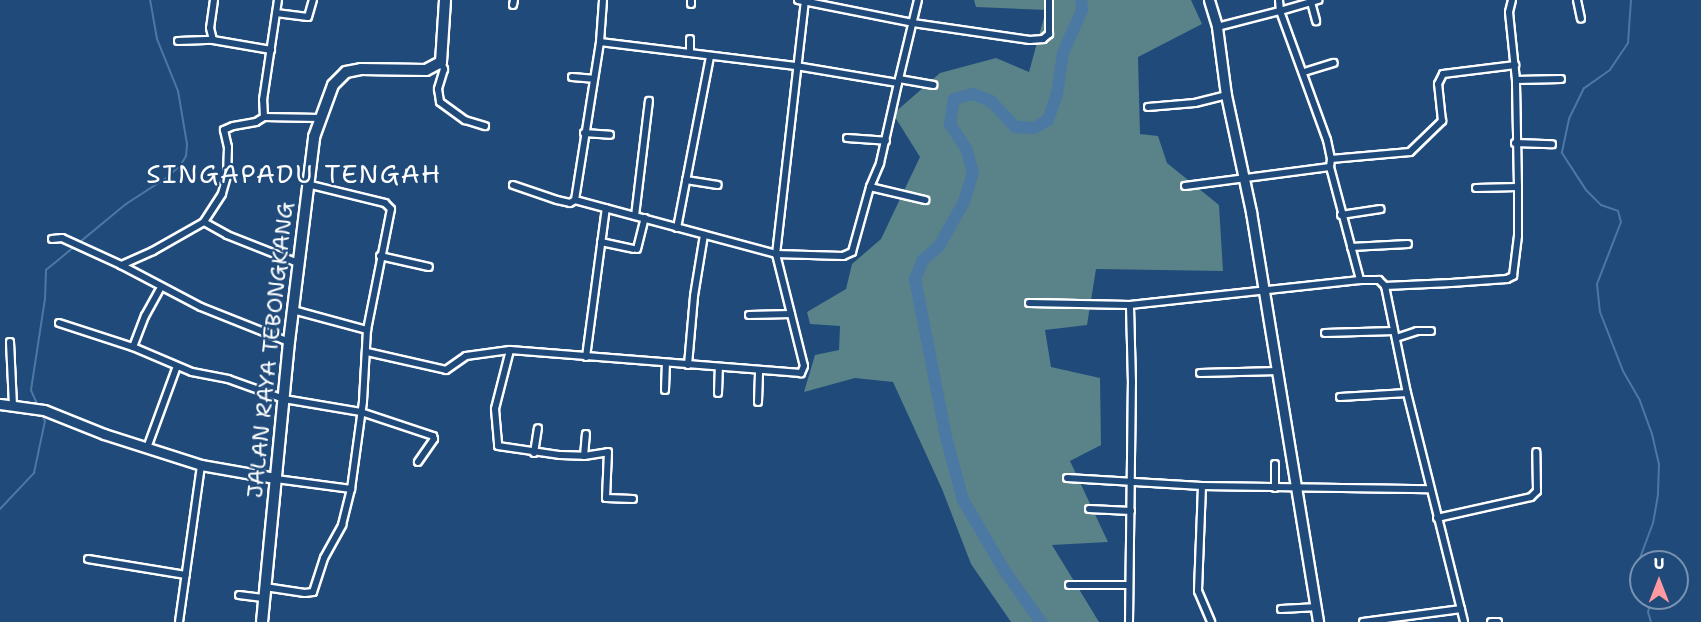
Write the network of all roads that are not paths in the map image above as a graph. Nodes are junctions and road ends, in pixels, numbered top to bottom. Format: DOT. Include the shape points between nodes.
graph roads {
  1 [pos="214,0"];
  2 [pos="278,0"];
  3 [pos="313,0"];
  4 [pos="445,0"];
  5 [pos="603,0"];
  6 [pos="798,0"];
  7 [pos="805,0"];
  8 [pos="918,0"];
  9 [pos="1049,0"];
  10 [pos="1209,0"];
  11 [pos="1278,0"];
  12 [pos="1512,0"];
  13 [pos="1577,0"];
  14 [pos="1314,1"];
  15 [pos="1280,11"];
  16 [pos="276,13"];
  17 [pos="1581,19"];
  18 [pos="1316,21"];
  19 [pos="913,23"];
  20 [pos="1217,27"];
  21 [pos="690,39"];
  22 [pos="213,40"];
  23 [pos="178,41"];
  24 [pos="600,42"];
  25 [pos="271,50"];
  26 [pos="690,53"];
  27 [pos="710,57"];
  28 [pos="441,62"];
  29 [pos="1334,63"];
  30 [pos="1515,65"];
  31 [pos="796,66"];
  32 [pos="1304,72"];
  33 [pos="572,77"];
  34 [pos="593,79"];
  35 [pos="1561,79"];
  36 [pos="1516,80"];
  37 [pos="898,81"];
  38 [pos="933,85"];
  39 [pos="1226,95"];
  40 [pos="650,102"];
  41 [pos="1148,107"];
  42 [pos="264,117"];
  43 [pos="320,118"];
  44 [pos="484,126"];
  45 [pos="584,133"];
  46 [pos="610,135"];
  47 [pos="847,138"];
  48 [pos="886,141"];
  49 [pos="1515,143"];
  50 [pos="1552,144"];
  51 [pos="1331,159"];
  52 [pos="1330,167"];
  53 [pos="1244,177"];
  54 [pos="686,180"];
  55 [pos="307,184"];
  56 [pos="513,185"];
  57 [pos="718,185"];
  58 [pos="1185,186"];
  59 [pos="870,187"];
  60 [pos="1518,187"];
  61 [pos="1476,188"];
  62 [pos="575,200"];
  63 [pos="925,200"];
  64 [pos="606,208"];
  65 [pos="1381,209"];
  66 [pos="1341,215"];
  67 [pos="635,216"];
  68 [pos="645,218"];
  69 [pos="204,222"];
  70 [pos="677,228"];
  71 [pos="704,235"];
  72 [pos="52,239"];
  73 [pos="601,242"];
  74 [pos="1408,244"];
  75 [pos="1351,247"];
  76 [pos="776,254"];
  77 [pos="380,256"];
  78 [pos="298,263"];
  79 [pos="121,265"];
  80 [pos="429,267"];
  81 [pos="1360,280"];
  82 [pos="1384,286"];
  83 [pos="161,287"];
  84 [pos="1264,291"];
  85 [pos="1029,303"];
  86 [pos="1130,305"];
  87 [pos="293,310"];
  88 [pos="792,314"];
  89 [pos="749,315"];
  90 [pos="59,323"];
  91 [pos="367,330"];
  92 [pos="1431,332"];
  93 [pos="1325,333"];
  94 [pos="1395,335"];
  95 [pos="10,342"];
  96 [pos="289,342"];
  97 [pos="133,347"];
  98 [pos="510,350"];
  99 [pos="367,352"];
  100 [pos="586,357"];
  101 [pos="666,363"];
  102 [pos="688,365"];
  103 [pos="177,366"];
  104 [pos="719,368"];
  105 [pos="759,370"];
  106 [pos="1278,371"];
  107 [pos="1200,373"];
  108 [pos="665,390"];
  109 [pos="718,393"];
  110 [pos="1407,393"];
  111 [pos="1340,397"];
  112 [pos="284,399"];
  113 [pos="758,402"];
  114 [pos="0,404"];
  115 [pos="13,405"];
  116 [pos="361,412"];
  117 [pos="537,428"];
  118 [pos="585,434"];
  119 [pos="147,448"];
  120 [pos="1536,452"];
  121 [pos="534,453"];
  122 [pos="584,456"];
  123 [pos="418,462"];
  124 [pos="1275,464"];
  125 [pos="201,465"];
  126 [pos="275,478"];
  127 [pos="1066,478"];
  128 [pos="1131,483"];
  129 [pos="1202,486"];
  130 [pos="1275,488"];
  131 [pos="1297,488"];
  132 [pos="351,489"];
  133 [pos="1430,489"];
  134 [pos="633,499"];
  135 [pos="1089,509"];
  136 [pos="1131,511"];
  137 [pos="1437,518"];
  138 [pos="87,559"];
  139 [pos="186,575"];
  140 [pos="1070,585"];
  141 [pos="1129,585"];
  142 [pos="265,586"];
  143 [pos="238,595"];
  144 [pos="263,598"];
  145 [pos="1314,607"];
  146 [pos="1281,609"];
  147 [pos="1461,609"];
  148 [pos="179,622"];
  149 [pos="262,622"];
  150 [pos="1129,622"];
  151 [pos="1211,622"];
  152 [pos="1318,622"];
  153 [pos="1363,622"];
  154 [pos="1464,622"];
  155 [pos="1491,622"];
  156 [pos="1498,622"];
  1 -- 22 [label="street" via="210,28"];
  2 -- 16 [label="street"];
  3 -- 16 [label="street" via="309,17"];
  4 -- 28 [label="main road"];
  5 -- 24 [label="street"];
  6 -- 7 [label="street"];
  7 -- 19 [label="street"];
  7 -- 31 [label="street"];
  8 -- 19 [label="street"];
  9 -- 19 [label="street" via="1051,30 1043,39"];
  10 -- 20 [label="main road"];
  11 -- 15 [label="street"];
  12 -- 30 [label="street" via="1509,12"];
  13 -- 17 [label="street"];
  14 -- 15 [label="street"];
  14 -- 18 [label="street"];
  15 -- 20 [label="street"];
  15 -- 32 [label="street"];
  16 -- 25 [label="street"];
  19 -- 37 [label="street"];
  20 -- 39 [label="main road"];
  21 -- 26 [label="street"];
  22 -- 23 [label="street"];
  22 -- 25 [label="street"];
  24 -- 26 [label="street"];
  24 -- 34 [label="street"];
  25 -- 42 [label="street"];
  26 -- 27 [label="street"];
  27 -- 31 [label="street"];
  27 -- 54 [label="street"];
  28 -- 43 [label="main road, JALAN RAYA TEBONGKANG" via="426,70 346,72 333,85"];
  28 -- 44 [label="street" via="444,69 438,89 440,102 465,120"];
  29 -- 32 [label="street"];
  30 -- 36 [label="street"];
  30 -- 51 [label="street" via="1443,74 1438,84 1442,122 1410,152"];
  31 -- 37 [label="street"];
  31 -- 76 [label="street"];
  32 -- 51 [label="street"];
  33 -- 34 [label="street"];
  34 -- 45 [label="street"];
  35 -- 36 [label="street"];
  36 -- 49 [label="street"];
  37 -- 38 [label="street"];
  37 -- 48 [label="street"];
  39 -- 41 [label="street" via="1195,103"];
  39 -- 53 [label="main road"];
  40 -- 67 [label="street"];
  42 -- 43 [label="street"];
  42 -- 69 [label="street" via="224,130 227,176 222,194"];
  43 -- 55 [label="main road, JALAN RAYA TEBONGKANG"];
  45 -- 46 [label="street"];
  45 -- 62 [label="street"];
  47 -- 48 [label="street"];
  48 -- 59 [label="street"];
  49 -- 50 [label="street"];
  49 -- 60 [label="street"];
  51 -- 52 [label="street"];
  52 -- 53 [label="street"];
  52 -- 66 [label="street"];
  53 -- 58 [label="street"];
  53 -- 84 [label="main road"];
  54 -- 57 [label="street"];
  54 -- 70 [label="street"];
  55 -- 77 [label="street" via="390,206"];
  55 -- 78 [label="main road, JALAN RAYA TEBONGKANG"];
  56 -- 62 [label="street" via="557,200"];
  59 -- 63 [label="street"];
  59 -- 76 [label="street" via="852,252 843,256"];
  60 -- 61 [label="street"];
  60 -- 82 [label="street" via="1513,276"];
  62 -- 64 [label="street"];
  64 -- 67 [label="street"];
  64 -- 73 [label="street"];
  65 -- 66 [label="street"];
  66 -- 75 [label="street"];
  67 -- 68 [label="street"];
  68 -- 70 [label="street"];
  68 -- 73 [label="street" via="635,249"];
  69 -- 78 [label="street"];
  69 -- 79 [label="street"];
  70 -- 71 [label="street"];
  71 -- 76 [label="street"];
  71 -- 102 [label="street"];
  72 -- 79 [label="street" via="62,238"];
  73 -- 100 [label="street"];
  74 -- 75 [label="street"];
  75 -- 81 [label="street"];
  76 -- 88 [label="street"];
  77 -- 80 [label="street"];
  77 -- 91 [label="street"];
  78 -- 87 [label="main road, JALAN RAYA TEBONGKANG"];
  79 -- 83 [label="street"];
  81 -- 82 [label="street" via="1379,280"];
  81 -- 84 [label="street"];
  82 -- 94 [label="street"];
  83 -- 96 [label="street"];
  83 -- 97 [label="street"];
  84 -- 86 [label="street"];
  84 -- 106 [label="main road"];
  85 -- 86 [label="street"];
  86 -- 128 [label="street"];
  87 -- 91 [label="street"];
  87 -- 96 [label="main road, JALAN RAYA TEBONGKANG"];
  88 -- 89 [label="street"];
  88 -- 105 [label="street" via="803,371"];
  90 -- 97 [label="street"];
  91 -- 99 [label="street"];
  92 -- 94 [label="street"];
  93 -- 94 [label="street"];
  94 -- 110 [label="street"];
  95 -- 115 [label="street"];
  96 -- 112 [label="main road, JALAN RAYA TEBONGKANG"];
  97 -- 103 [label="street"];
  98 -- 99 [label="street" via="466,356 446,370"];
  98 -- 100 [label="street"];
  98 -- 121 [label="street" via="495,409 496,441 499,447"];
  99 -- 116 [label="street"];
  100 -- 101 [label="street"];
  101 -- 102 [label="street"];
  101 -- 108 [label="street"];
  102 -- 104 [label="street"];
  103 -- 112 [label="street"];
  103 -- 119 [label="street"];
  104 -- 105 [label="street"];
  104 -- 109 [label="street"];
  105 -- 113 [label="street"];
  106 -- 107 [label="street"];
  106 -- 131 [label="main road"];
  110 -- 111 [label="street"];
  110 -- 133 [label="street"];
  112 -- 116 [label="street"];
  112 -- 126 [label="main road, JALAN RAYA TEBONGKANG"];
  114 -- 115 [label="main road"];
  115 -- 119 [label="main road" via="44,410"];
  116 -- 123 [label="street" via="434,436"];
  116 -- 132 [label="street"];
  117 -- 121 [label="street"];
  118 -- 122 [label="street"];
  119 -- 125 [label="main road"];
  120 -- 137 [label="street" via="1537,491 1531,497"];
  121 -- 122 [label="street"];
  122 -- 134 [label="street" via="609,452 606,498"];
  124 -- 130 [label="street"];
  125 -- 126 [label="main road"];
  125 -- 139 [label="street"];
  126 -- 132 [label="street"];
  126 -- 142 [label="main road, JALAN RAYA TEBONGKANG"];
  127 -- 128 [label="street"];
  128 -- 129 [label="street"];
  128 -- 136 [label="street"];
  129 -- 130 [label="street"];
  129 -- 151 [label="street" via="1198,591"];
  130 -- 131 [label="street"];
  131 -- 133 [label="street"];
  131 -- 145 [label="main road"];
  132 -- 142 [label="street" via="342,525 324,558 313,592"];
  133 -- 137 [label="street"];
  135 -- 136 [label="street"];
  136 -- 141 [label="street"];
  137 -- 147 [label="street"];
  138 -- 139 [label="street"];
  139 -- 148 [label="street"];
  140 -- 141 [label="street"];
  141 -- 150 [label="street"];
  142 -- 144 [label="main road, JALAN RAYA TEBONGKANG"];
  143 -- 144 [label="street"];
  144 -- 149 [label="main road, JALAN RAYA TEBONGKANG"];
  145 -- 146 [label="street"];
  145 -- 152 [label="main road"];
  147 -- 153 [label="street"];
  147 -- 154 [label="street"];
  155 -- 156 [label="street"];
}
